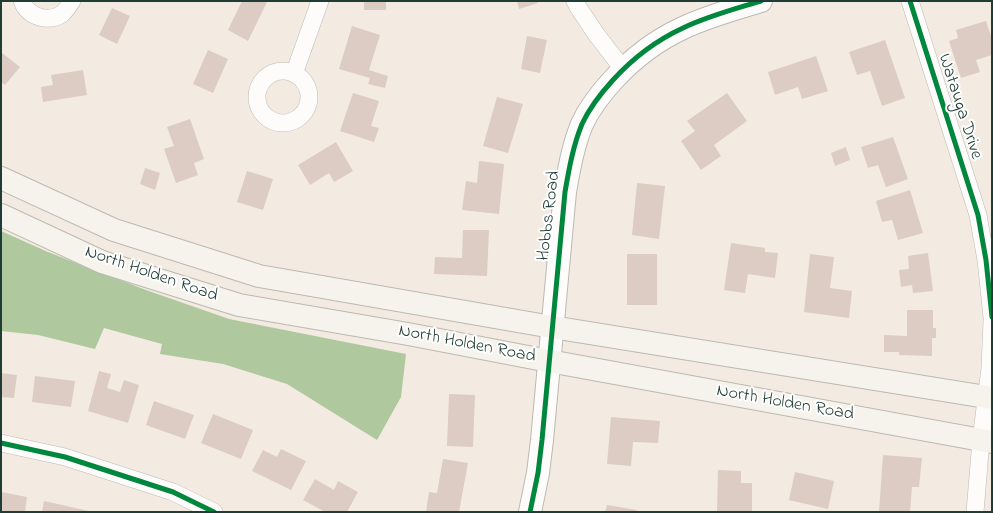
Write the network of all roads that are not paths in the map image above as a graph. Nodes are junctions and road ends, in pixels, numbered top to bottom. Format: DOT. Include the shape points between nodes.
graph roads {
  1 [pos="22,1"];
  2 [pos="72,1"];
  3 [pos="320,1"];
  4 [pos="575,1"];
  5 [pos="761,1"];
  6 [pos="910,1"];
  7 [pos="623,69"];
  8 [pos="294,74"];
  9 [pos="1,178"];
  10 [pos="1,215"];
  11 [pos="992,319"];
  12 [pos="552,326"];
  13 [pos="549,361"];
  14 [pos="989,398"];
  15 [pos="986,441"];
  16 [pos="1,443"];
  17 [pos="207,510"];
  18 [pos="530,512"];
  19 [pos="976,512"];
  1 -- 2 [label="street" via="29,11 45,18 62,14"];
  3 -- 8 [label="street"];
  4 -- 7 [label="street"];
  5 -- 7 [label="street, Hobbs Road" via="683,28 648,48"];
  6 -- 11 [label="street, Watauga Drive" via="978,215"];
  7 -- 12 [label="street, Hobbs Road" via="603,90 582,123 572,154 565,192"];
  9 -- 12 [label="main road, North Holden Road" via="114,230 259,276"];
  10 -- 13 [label="main road, North Holden Road" via="102,262 239,304"];
  11 -- 14 [label="street, Watauga Drive"];
  12 -- 13 [label="street, Hobbs Road"];
  12 -- 14 [label="main road, North Holden Road"];
  13 -- 15 [label="main road, North Holden Road"];
  13 -- 18 [label="street, Hobbs Road" via="538,473"];
  14 -- 15 [label="street, Watauga Drive"];
  15 -- 19 [label="street, Watauga Drive"];
  16 -- 17 [label="street" via="65,457 173,492"];
}
